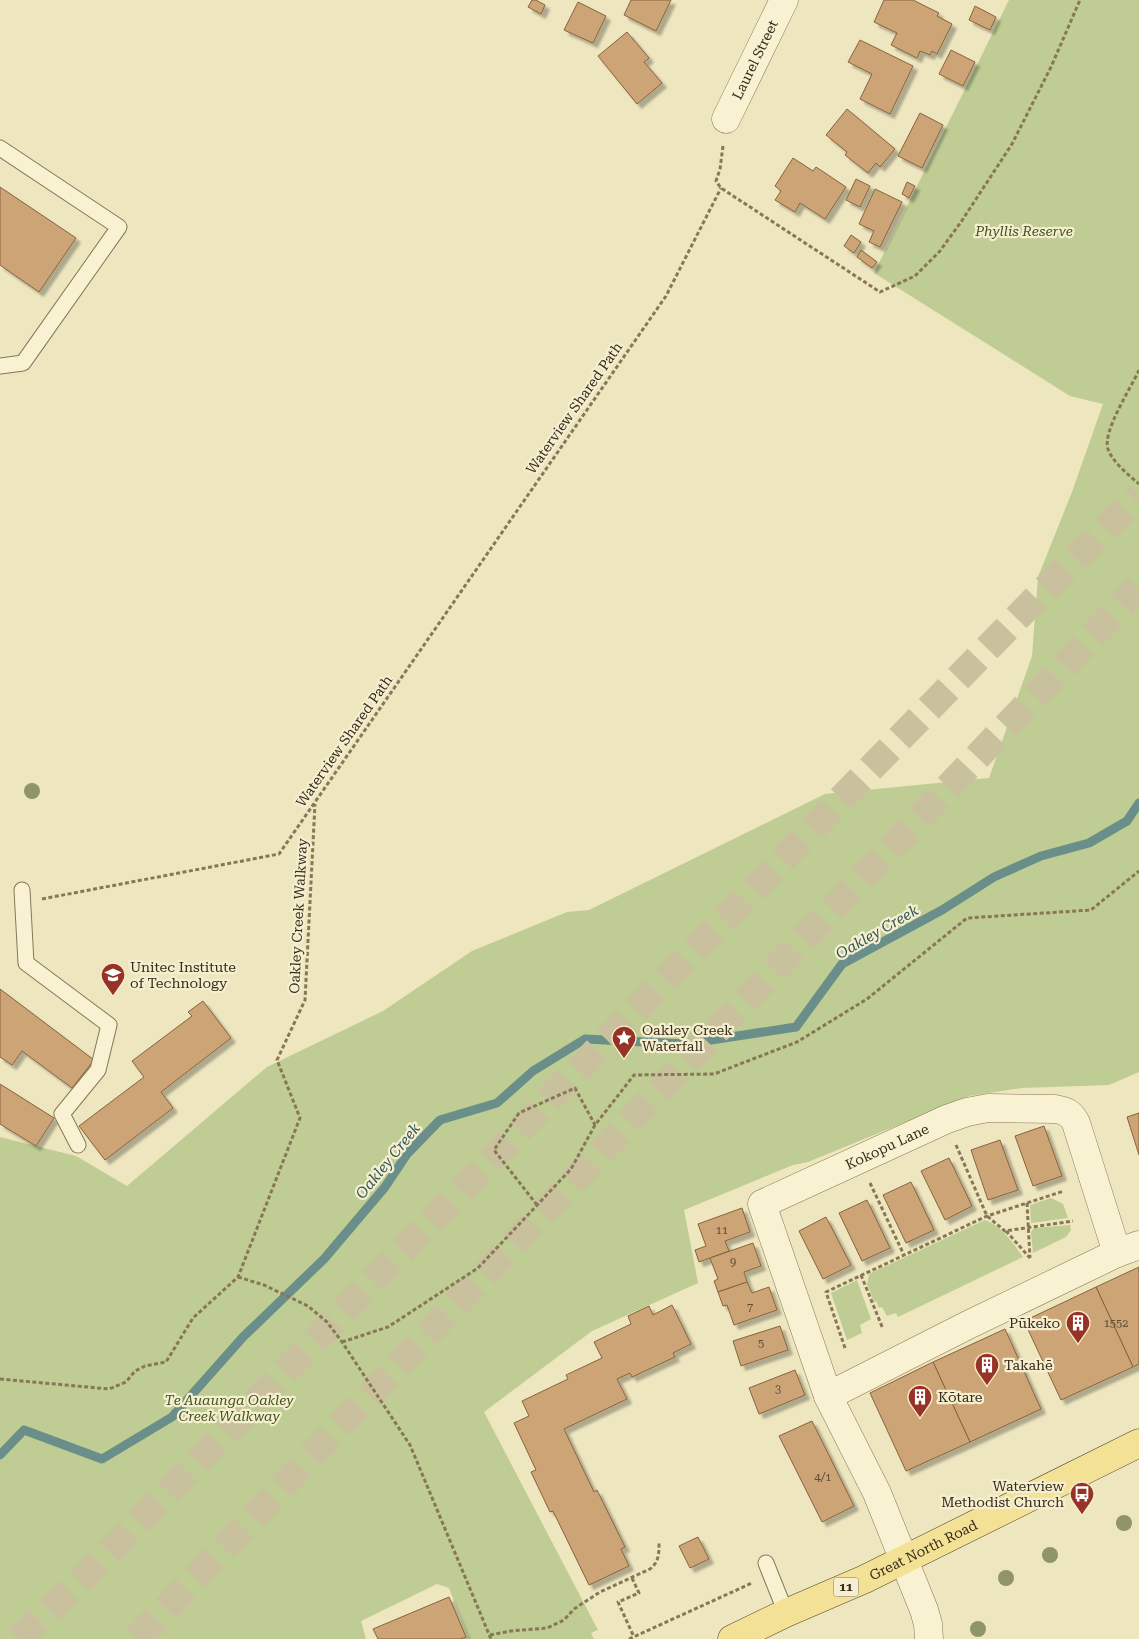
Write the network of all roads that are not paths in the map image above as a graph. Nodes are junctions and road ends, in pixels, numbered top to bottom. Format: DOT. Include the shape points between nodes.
graph roads {
  1 [pos="784,0"];
  2 [pos="724,132"];
  3 [pos="0,148"];
  4 [pos="0,366"];
  5 [pos="23,896"];
  6 [pos="78,1145"];
  7 [pos="1128,1249"];
  8 [pos="828,1396"];
  9 [pos="1139,1442"];
  10 [pos="904,1559"];
  11 [pos="769,1569"];
  12 [pos="786,1613"];
  13 [pos="732,1639"];
  14 [pos="929,1639"];
  1 -- 2 [label="street, Laurel Street"];
  3 -- 4 [label="lane" via="119,228 23,363"];
  5 -- 6 [label="lane" via="26,963 109,1025 98,1070 62,1114"];
  7 -- 8 [label="street, Kokopu Lane"];
  7 -- 8 [label="street, Kokopu Lane" via="1072,1115 1055,1109 988,1108 967,1112 762,1204"];
  8 -- 10 [label="street, Kokopu Lane" via="877,1493"];
  9 -- 10 [label="main road, Great North Road / 11"];
  10 -- 12 [label="main road, Great North Road / 11"];
  10 -- 14 [label="street, Kokopu Lane" via="924,1610"];
  11 -- 12 [label="lane"];
  12 -- 13 [label="main road, Great North Road / 11"];
}
